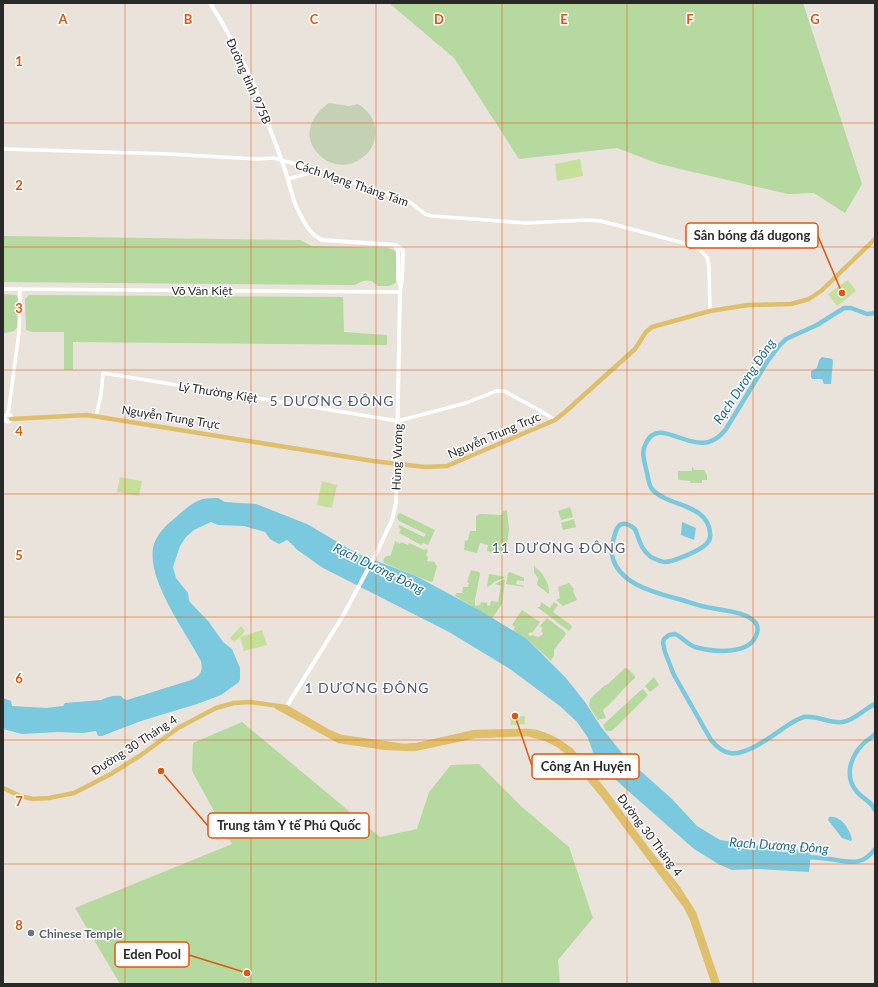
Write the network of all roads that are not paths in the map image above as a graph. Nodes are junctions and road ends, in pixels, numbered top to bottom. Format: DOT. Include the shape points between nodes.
graph roads {
  1 [pos="210,3"];
  2 [pos="3,149"];
  3 [pos="282,161"];
  4 [pos="317,170"];
  5 [pos="288,179"];
  6 [pos="875,239"];
  7 [pos="3,289"];
  8 [pos="20,289"];
  9 [pos="400,292"];
  10 [pos="710,311"];
  11 [pos="96,416"];
  12 [pos="10,417"];
  13 [pos="555,420"];
  14 [pos="398,421"];
  15 [pos="4,422"];
  16 [pos="397,464"];
  17 [pos="285,709"];
  18 [pos="3,788"];
  19 [pos="704,948"];
  20 [pos="714,984"];
  21 [pos="718,984"];
  1 -- 3 [label="main road, Đường tỉnh 975B" via="239,53 261,102"];
  2 -- 3 [label="street, Cách Mạng Tháng Tám" via="274,158"];
  3 -- 4 [label="street, Cách Mạng Tháng Tám"];
  3 -- 5 [label="main road, Hùng Vương"];
  4 -- 5 [label="street"];
  4 -- 10 [label="street, Cách Mạng Tháng Tám" via="410,202 425,214 432,216 526,223 601,221 691,245 707,257"];
  5 -- 9 [label="main road, Hùng Vương" via="298,210 316,237 323,240 395,246 398,250"];
  6 -- 10 [label="main road, Nguyễn Trung Trực" via="821,291 809,299 791,304 748,305"];
  7 -- 8 [label="street, Võ Văn Kiệt"];
  8 -- 9 [label="street, Võ Văn Kiệt"];
  8 -- 12 [label="street" via="19,332"];
  9 -- 14 [label="main road, Hùng Vương"];
  10 -- 13 [label="main road, Nguyễn Trung Trực" via="649,329 635,349"];
  11 -- 12 [label="main road, Nguyễn Trung Trực"];
  11 -- 14 [label="street, Lý Thường Kiệt" via="104,373"];
  11 -- 16 [label="main road, Nguyễn Trung Trực"];
  12 -- 15 [label="main road, Nguyễn Trung Trực" via="8,422"];
  13 -- 14 [label="street, Lý Thường Kiệt" via="509,393 496,391 466,403"];
  13 -- 16 [label="main road, Nguyễn Trung Trực" via="447,466"];
  14 -- 16 [label="main road, Hùng Vương"];
  16 -- 17 [label="main road, Hùng Vương" via="394,515 376,554 325,647"];
  17 -- 18 [label="main road, Đường 30 Tháng 4" via="250,702 216,708 174,730 111,774 74,793 34,798 20,796"];
  17 -- 19 [label="main road, Đường 30 Tháng 4" via="340,739 401,749 477,734 528,733 558,745 569,752 604,794 639,840 654,866 676,889"];
  19 -- 20 [label="main road, Đường 30 Tháng 4"];
  19 -- 21 [label="main road, Đường 30 Tháng 4"];
}
